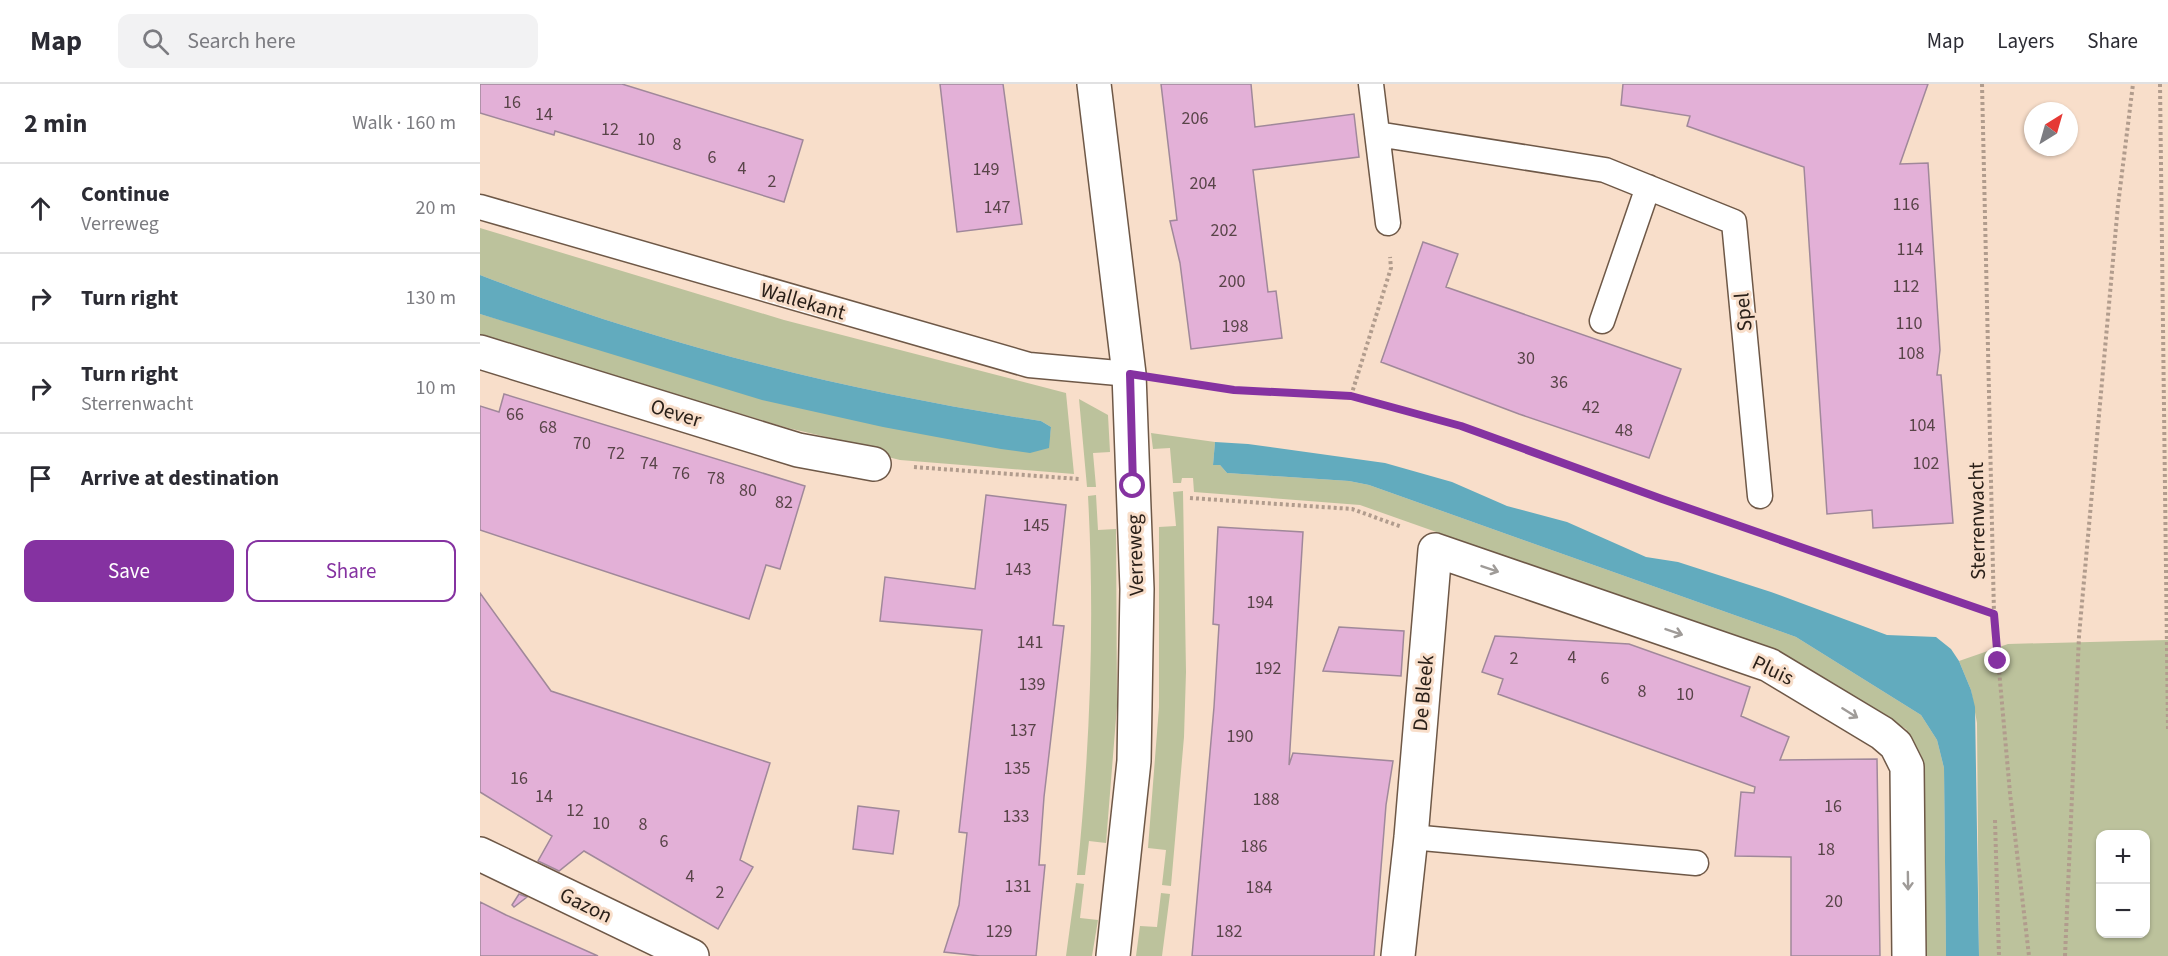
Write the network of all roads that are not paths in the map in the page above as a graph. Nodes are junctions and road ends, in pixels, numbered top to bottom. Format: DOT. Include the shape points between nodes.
graph roads {
  1 [pos="1094,84"];
  2 [pos="1371,84"];
  3 [pos="1377,134"];
  4 [pos="1648,187"];
  5 [pos="480,207"];
  6 [pos="1388,223"];
  7 [pos="1602,321"];
  8 [pos="480,352"];
  9 [pos="1130,374"];
  10 [pos="874,464"];
  11 [pos="1760,496"];
  12 [pos="1435,550"];
  13 [pos="1411,837"];
  14 [pos="480,854"];
  15 [pos="1696,863"];
  16 [pos="692,956"];
  17 [pos="1113,956"];
  18 [pos="1398,956"];
  19 [pos="1909,956"];
  1 -- 9 [label="street, Verreweg"];
  2 -- 3 [label="lane"];
  3 -- 4 [label="lane, Spel" via="1605,170"];
  3 -- 6 [label="lane"];
  4 -- 7 [label="lane"];
  4 -- 11 [label="lane, Spel" via="1734,222"];
  5 -- 9 [label="lane, Wallekant" via="1029,365"];
  8 -- 10 [label="street, Oever" via="798,450"];
  9 -- 17 [label="street, Verreweg" via="1137,589 1134,761"];
  12 -- 13 [label="street, De Bleek"];
  12 -- 19 [label="street, Pluis, one-way" via="1769,665 1896,745 1907,767"];
  13 -- 15 [label="lane"];
  13 -- 18 [label="street, De Bleek"];
  14 -- 16 [label="street, Gazon"];
}
